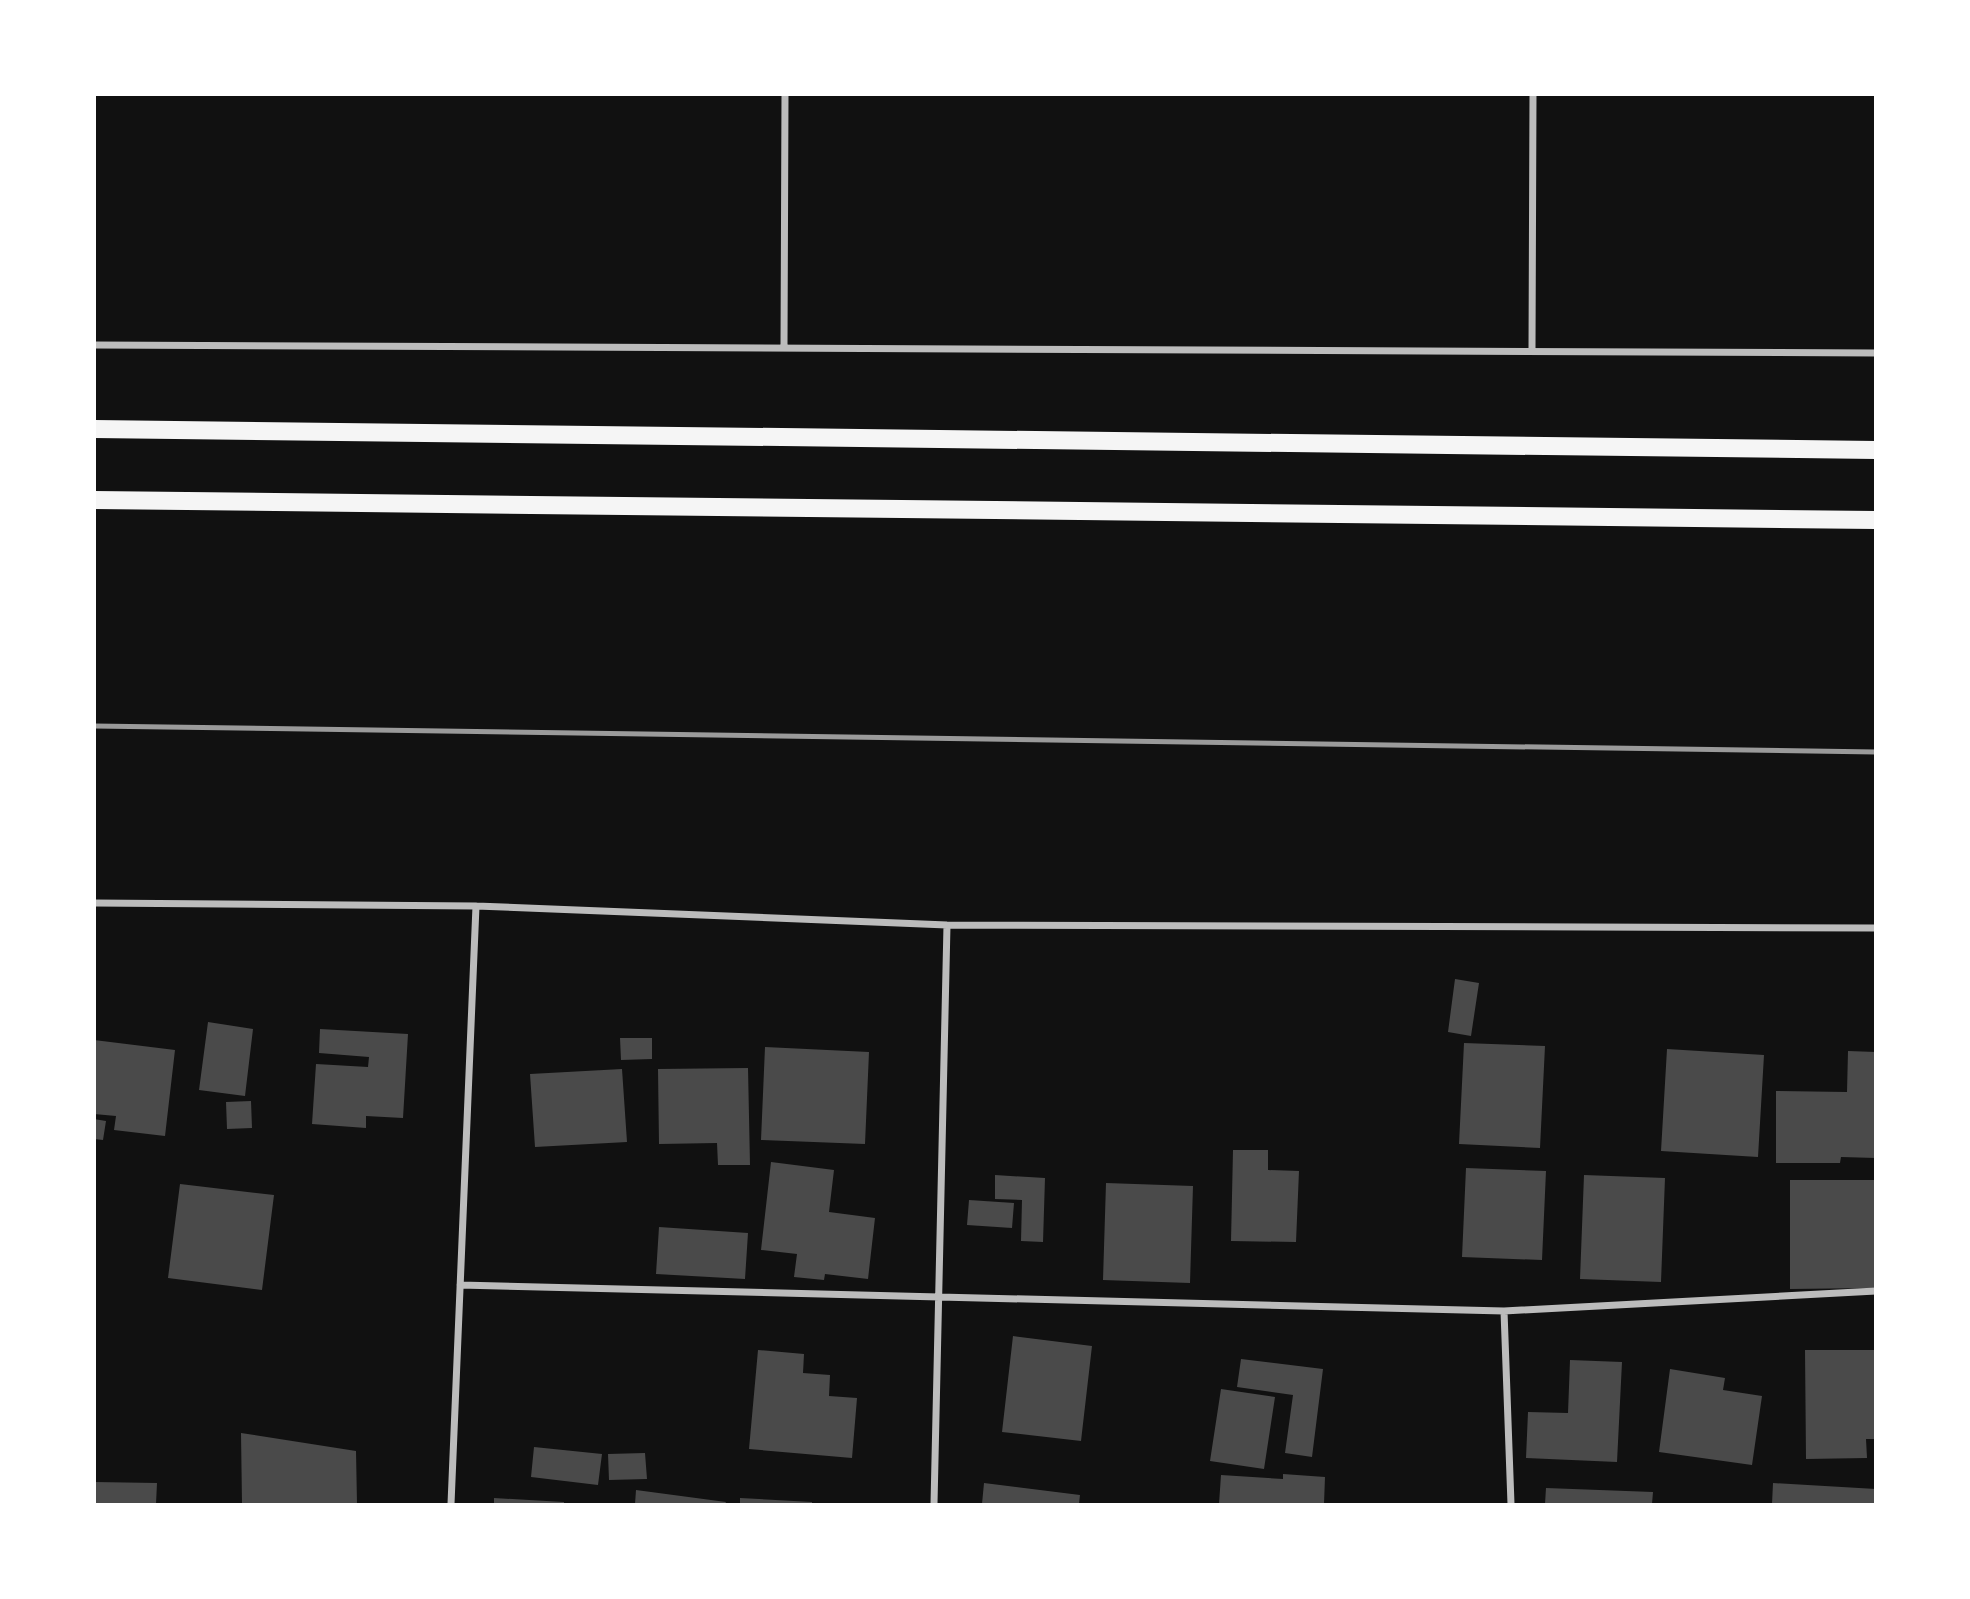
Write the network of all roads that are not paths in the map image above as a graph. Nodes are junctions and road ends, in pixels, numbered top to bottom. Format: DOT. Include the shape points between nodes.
graph roads {
  1 [pos="785,94"];
  2 [pos="1533,94"];
  3 [pos="94,345"];
  4 [pos="784,347"];
  5 [pos="1532,349"];
  6 [pos="1875,352"];
  7 [pos="94,429"];
  8 [pos="1875,450"];
  9 [pos="94,500"];
  10 [pos="1875,520"];
  11 [pos="94,903"];
  12 [pos="476,906"];
  13 [pos="947,925"];
  14 [pos="1875,928"];
  15 [pos="460,1285"];
  16 [pos="1875,1291"];
  17 [pos="938,1298"];
  18 [pos="1504,1311"];
  19 [pos="451,1504"];
  20 [pos="934,1504"];
  21 [pos="1511,1504"];
  1 -- 4 [label="street"];
  2 -- 5 [label="street"];
  3 -- 4 [label="street"];
  4 -- 5 [label="street"];
  5 -- 6 [label="street"];
  7 -- 8 [label="main road"];
  9 -- 10 [label="main road"];
  11 -- 12 [label="street"];
  12 -- 13 [label="street"];
  12 -- 15 [label="street"];
  13 -- 14 [label="street"];
  13 -- 17 [label="street"];
  15 -- 17 [label="street"];
  15 -- 19 [label="street"];
  16 -- 18 [label="street"];
  17 -- 18 [label="street"];
  17 -- 20 [label="street"];
  18 -- 21 [label="street"];
}
